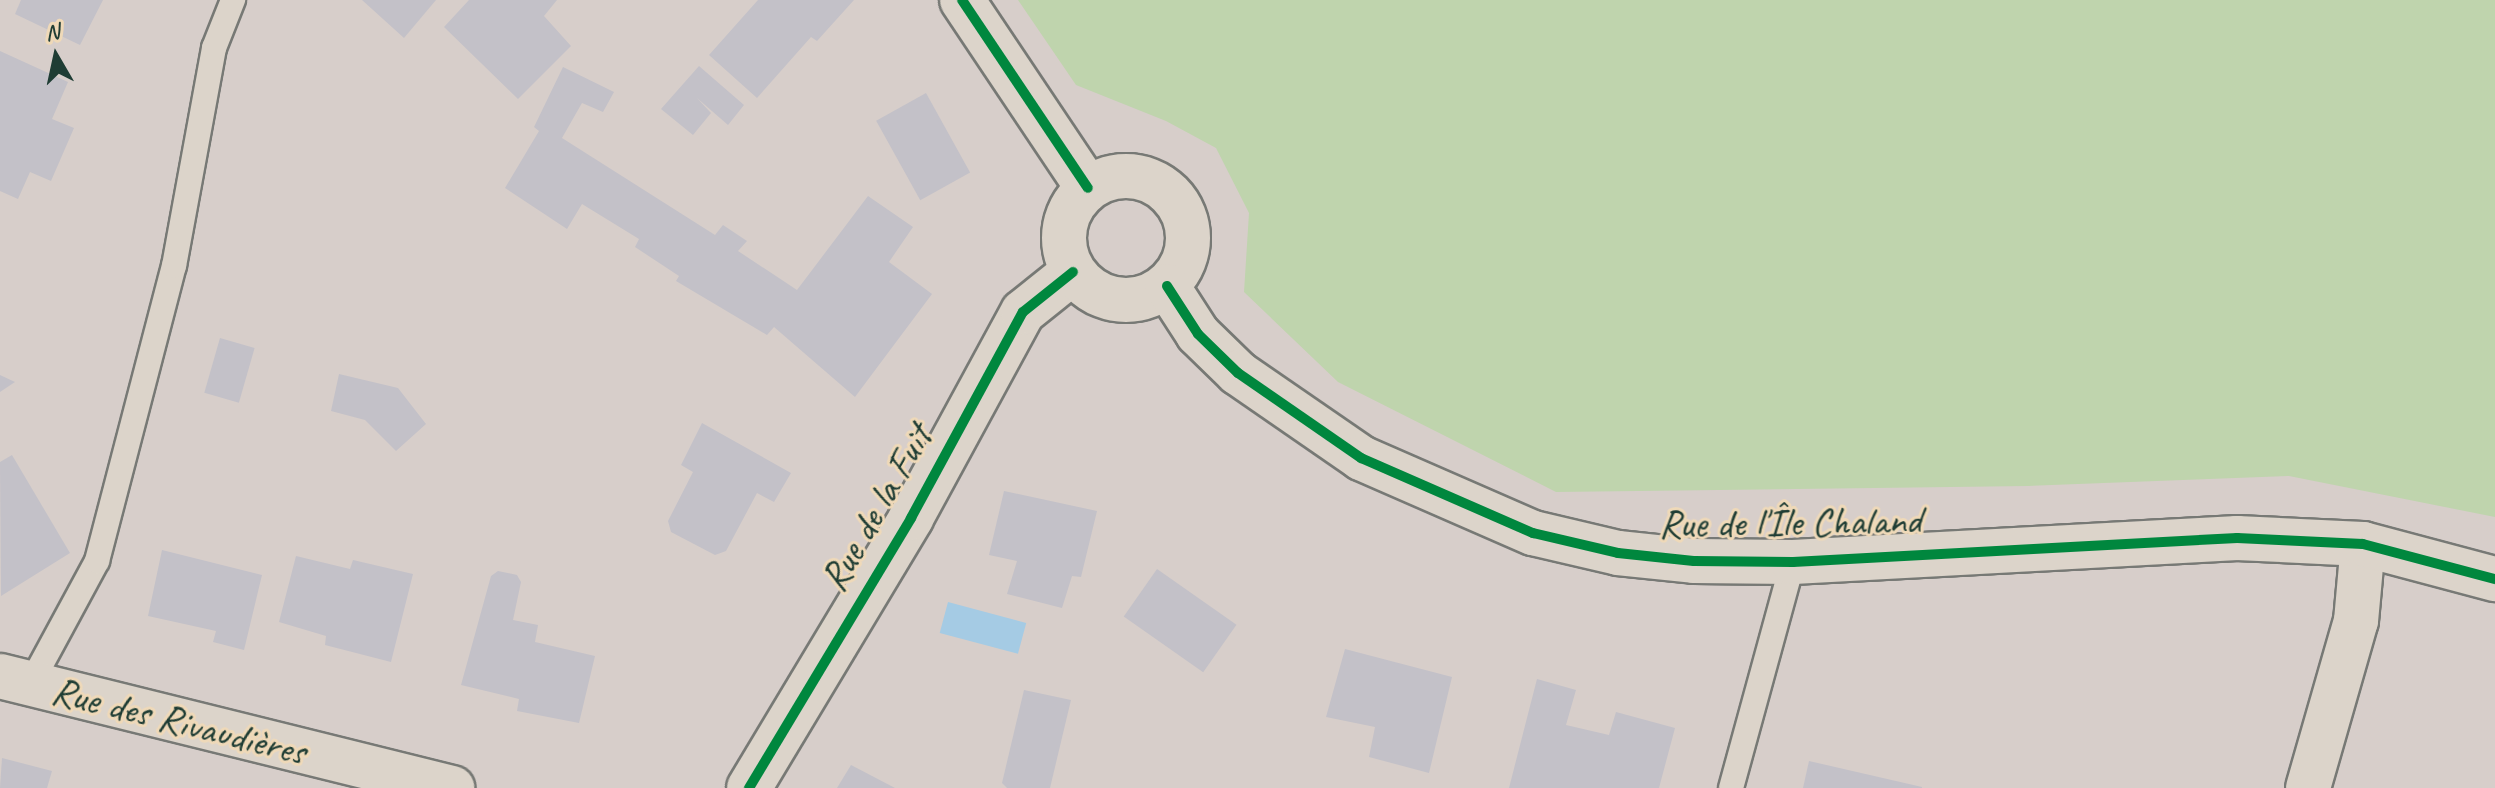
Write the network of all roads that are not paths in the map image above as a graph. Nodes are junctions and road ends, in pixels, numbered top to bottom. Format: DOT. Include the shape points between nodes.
graph roads {
  1 [pos="233,0"];
  2 [pos="962,0"];
  3 [pos="1088,188"];
  4 [pos="1073,272"];
  5 [pos="1167,286"];
  6 [pos="2363,544"];
  7 [pos="1793,562"];
  8 [pos="2495,579"];
  9 [pos="15,680"];
  10 [pos="452,788"];
  11 [pos="749,788"];
  12 [pos="1731,788"];
  13 [pos="2308,788"];
  1 -- 9 [label="lane" via="214,48 174,266 97,561"];
  2 -- 3 [label="street"];
  3 -- 4 [label="street" via="1073,204 1064,227 1064,251"];
  3 -- 5 [label="street" via="1118,176 1140,177 1158,183 1179,204 1189,243 1181,269"];
  4 -- 5 [label="street" via="1090,291 1114,300 1139,300"];
  4 -- 11 [label="street, Rue de la Fuit" via="1023,312 911,518"];
  5 -- 7 [label="street, Rue de l'Île Chaland" via="1198,334 1238,373 1361,458 1436,493 1533,533 1618,553 1694,561"];
  6 -- 7 [label="street, Rue de l'Île Chaland" via="2237,538"];
  6 -- 8 [label="street, Rue de l'Île Chaland"];
  6 -- 13 [label="street" via="2356,621"];
  7 -- 12 [label="lane"];
  9 -- 10 [label="street, Rue des Rivaudières"];
}
